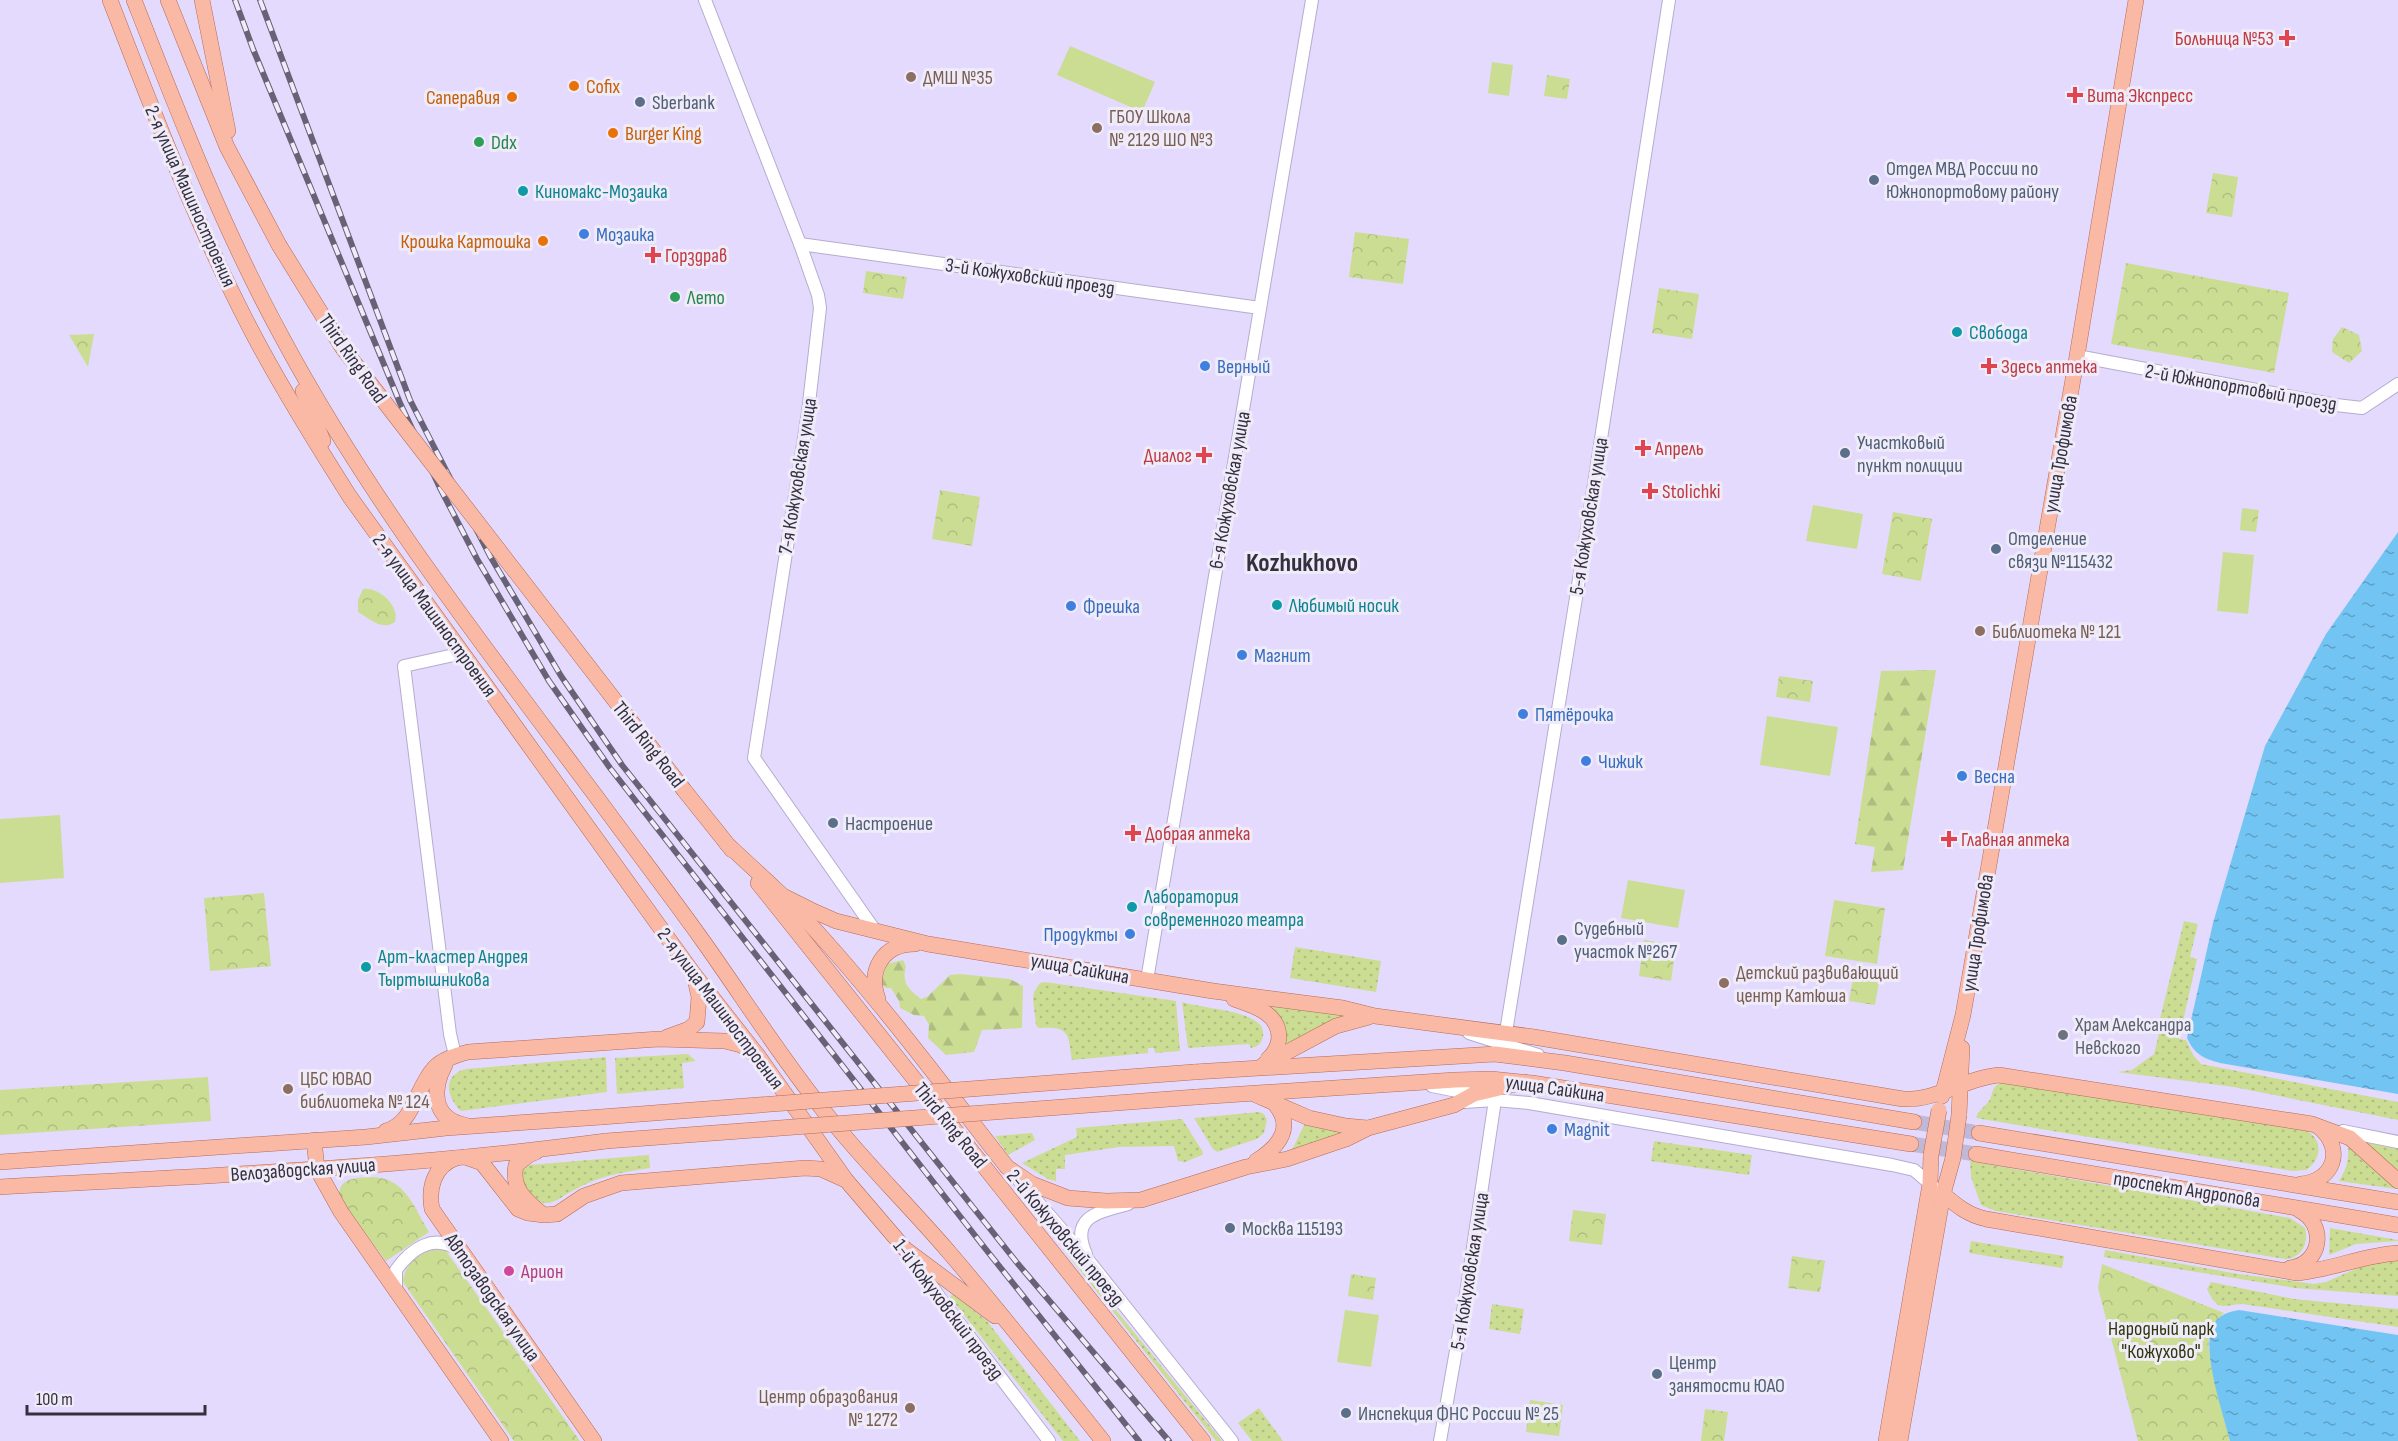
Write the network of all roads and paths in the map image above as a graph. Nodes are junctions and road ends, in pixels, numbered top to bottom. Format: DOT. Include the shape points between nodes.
graph roads {
  1 [pos="110,0"];
  2 [pos="134,0"];
  3 [pos="168,0"];
  4 [pos="705,0"];
  5 [pos="1312,0"];
  6 [pos="1668,0"];
  7 [pos="2136,0"];
  8 [pos="203,3"];
  9 [pos="252,198"];
  10 [pos="800,244"];
  11 [pos="1260,308"];
  12 [pos="284,340"];
  13 [pos="2077,356"];
  14 [pos="2398,384"];
  15 [pos="338,477"];
  16 [pos="463,653"];
  17 [pos="727,844"];
  18 [pos="783,896"];
  19 [pos="876,932"];
  20 [pos="928,944"];
  21 [pos="693,973"];
  22 [pos="1147,980"];
  23 [pos="1213,991"];
  24 [pos="880,1005"];
  25 [pos="1964,1015"];
  26 [pos="1375,1016"];
  27 [pos="1448,1026"];
  28 [pos="1506,1032"];
  29 [pos="659,1040"];
  30 [pos="451,1057"];
  31 [pos="759,1057"];
  32 [pos="1565,1063"];
  33 [pos="1259,1067"];
  34 [pos="1524,1082"];
  35 [pos="1411,1083"];
  36 [pos="1961,1084"];
  37 [pos="1944,1089"];
  38 [pos="1241,1093"];
  39 [pos="1474,1094"];
  40 [pos="1271,1100"];
  41 [pos="1495,1100"];
  42 [pos="1454,1105"];
  43 [pos="601,1117"];
  44 [pos="1914,1122"];
  45 [pos="470,1126"];
  46 [pos="2319,1127"];
  47 [pos="1368,1128"];
  48 [pos="1979,1133"];
  49 [pos="366,1137"];
  50 [pos="314,1140"];
  51 [pos="606,1141"];
  52 [pos="2398,1142"];
  53 [pos="1911,1143"];
  54 [pos="819,1144"];
  55 [pos="548,1149"];
  56 [pos="1976,1154"];
  57 [pos="462,1156"];
  58 [pos="0,1162"];
  59 [pos="1007,1167"];
  60 [pos="1246,1167"];
  61 [pos="805,1168"];
  62 [pos="317,1169"];
  63 [pos="846,1180"];
  64 [pos="2398,1181"];
  65 [pos="1930,1184"];
  66 [pos="2291,1185"];
  67 [pos="0,1187"];
  68 [pos="1943,1194"];
  69 [pos="1141,1200"];
  70 [pos="2398,1203"];
  71 [pos="2287,1206"];
  72 [pos="544,1215"];
  73 [pos="2398,1225"];
  74 [pos="905,1249"];
  75 [pos="459,1250"];
  76 [pos="2398,1253"];
  77 [pos="1089,1261"];
  78 [pos="2271,1268"];
  79 [pos="396,1293"];
  80 [pos="1019,1334"];
  81 [pos="501,1441"];
  82 [pos="594,1441"];
  83 [pos="1049,1441"];
  84 [pos="1103,1441"];
  85 [pos="1203,1441"];
  86 [pos="1232,1441"];
  87 [pos="1440,1441"];
  88 [pos="1886,1441"];
  89 [pos="1900,1441"];
  1 -- 15 [label="main road, 2-я улица Машиностроения" via="157,121 250,327"];
  2 -- 12 [label="main road" via="200,168"];
  3 -- 9 [label="main road, Third Ring Road" via="227,147"];
  4 -- 10 [label="street, 7-я Кожуховская улица"];
  5 -- 11 [label="street, 6-я Кожуховская улица"];
  6 -- 28 [label="street, 5-я Кожуховская улица"];
  7 -- 13 [label="main road, улица Трофимова"];
  8 -- 9 [label="main road" via="225,120"];
  9 -- 17 [label="main road, Third Ring Road, bridge" via="342,347"];
  10 -- 11 [label="street, 3-й Кожуховский проезд"];
  10 -- 19 [label="street, 7-я Кожуховская улица" via="820,308 808,412 753,758"];
  11 -- 22 [label="street, 6-я Кожуховская улица"];
  12 -- 15 [label="main road"];
  12 -- 80 [label="main road" via="332,426 409,542 821,1108"];
  13 -- 14 [label="street, 2-й Южнопортовый проезд" via="2362,408"];
  13 -- 25 [label="main road, улица Трофимова"];
  15 -- 16 [label="main road, 2-я улица Машиностроения"];
  16 -- 21 [label="main road, 2-я улица Машиностроения"];
  16 -- 30 [label="street" via="404,666"];
  17 -- 18 [label="main road"];
  17 -- 85 [label="main road, Third Ring Road"];
  18 -- 19 [label="main road, улица Сайкина" via="836,921"];
  18 -- 24 [label="main road, 2-й Кожуховский проезд"];
  19 -- 20 [label="main road, улица Сайкина"];
  20 -- 22 [label="main road, улица Сайкина"];
  20 -- 24 [label="main road" via="903,946 882,957 874,973"];
  21 -- 29 [label="main road" via="699,997 697,1022"];
  21 -- 31 [label="main road, 2-я улица Машиностроения"];
  22 -- 23 [label="main road, улица Сайкина"];
  23 -- 26 [label="main road, улица Сайкина" via="1343,1008"];
  23 -- 33 [label="main road" via="1273,1017 1278,1027 1277,1048"];
  24 -- 59 [label="main road, 2-й Кожуховский проезд"];
  25 -- 36 [label="main road, улица Трофимова"];
  25 -- 37 [label="main road, улица Трофимова"];
  26 -- 27 [label="main road, улица Сайкина"];
  26 -- 33 [label="main road" via="1336,1026"];
  27 -- 28 [label="main road"];
  27 -- 32 [label="street, улица Сайкина"];
  28 -- 37 [label="main road" via="1903,1099 1928,1096"];
  29 -- 30 [label="main road" via="468,1052"];
  29 -- 31 [label="main road" via="725,1041 741,1045"];
  30 -- 45 [label="main road" via="437,1080 437,1101 450,1120"];
  30 -- 49 [label="main road" via="435,1066 397,1128"];
  31 -- 54 [label="main road, 2-я улица Машиностроения"];
  32 -- 33 [label="main road, улица Сайкина" via="1495,1054"];
  32 -- 44 [label="main road, улица Сайкина"];
  33 -- 43 [label="main road, улица Сайкина, bridge"];
  34 -- 35 [label="main road, улица Сайкина"];
  34 -- 39 [label="main road"];
  34 -- 53 [label="main road, улица Сайкина"];
  35 -- 38 [label="main road, улица Сайкина"];
  35 -- 39 [label="street"];
  36 -- 37 [label="main road"];
  36 -- 46 [label="main road" via="1999,1075"];
  36 -- 68 [label="main road, улица Трофимова, bridge" via="1953,1158"];
  37 -- 65 [label="main road, улица Трофимова, bridge" via="1931,1155"];
  38 -- 40 [label="main road"];
  38 -- 51 [label="main road, улица Сайкина, bridge"];
  39 -- 41 [label="street"];
  39 -- 42 [label="main road"];
  40 -- 47 [label="main road" via="1309,1118"];
  40 -- 60 [label="main road" via="1283,1117 1282,1136 1271,1152"];
  41 -- 42 [label="street"];
  41 -- 65 [label="street" via="1892,1165 1914,1170"];
  41 -- 87 [label="street, 5-я Кожуховская улица"];
  42 -- 47 [label="main road"];
  43 -- 45 [label="main road, Велозаводская улица"];
  45 -- 49 [label="main road, Велозаводская улица"];
  46 -- 52 [label="street"];
  46 -- 64 [label="main road" via="2350,1138"];
  46 -- 66 [label="main road" via="2328,1134 2333,1146 2331,1167 2316,1181"];
  47 -- 60 [label="main road" via="1287,1159"];
  48 -- 66 [label="main road, проспект Андропова"];
  49 -- 50 [label="main road, Велозаводская улица"];
  50 -- 58 [label="main road, Велозаводская улица"];
  50 -- 62 [label="main road"];
  51 -- 55 [label="main road, Велозаводская улица"];
  54 -- 61 [label="main road" via="818,1156"];
  54 -- 63 [label="main road, 2-я улица Машиностроения"];
  55 -- 57 [label="main road, Велозаводская улица"];
  55 -- 72 [label="main road" via="529,1155 516,1165 514,1176 525,1200"];
  56 -- 71 [label="main road, проспект Андропова"];
  57 -- 62 [label="main road, Велозаводская улица"];
  57 -- 72 [label="main road" via="482,1163 518,1209"];
  57 -- 75 [label="main road, Автозаводская улица" via="439,1170 430,1184 429,1196 432,1209"];
  59 -- 69 [label="main road" via="1032,1184 1068,1198"];
  59 -- 77 [label="street, 2-й Кожуховский проезд"];
  60 -- 69 [label="main road"];
  61 -- 63 [label="main road" via="833,1172"];
  61 -- 72 [label="main road" via="621,1183 584,1196 557,1214"];
  62 -- 67 [label="main road, Велозаводская улица"];
  62 -- 79 [label="main road"];
  63 -- 74 [label="main road, 1-й Кожуховский проезд"];
  65 -- 68 [label="street"];
  65 -- 88 [label="main road, улица Трофимова"];
  66 -- 70 [label="main road, проспект Андропова"];
  68 -- 78 [label="main road" via="1959,1208 1986,1219"];
  68 -- 89 [label="main road, улица Трофимова"];
  69 -- 77 [label="street" via="1086,1219 1082,1236"];
  71 -- 73 [label="main road, проспект Андропова"];
  71 -- 78 [label="main road" via="2310,1218 2317,1233 2316,1245 2305,1263"];
  74 -- 80 [label="main road"];
  74 -- 83 [label="street, 1-й Кожуховский проезд"];
  75 -- 79 [label="street" via="451,1244 434,1242 414,1251 396,1269"];
  75 -- 82 [label="main road, Автозаводская улица"];
  76 -- 78 [label="main road" via="2311,1272"];
  77 -- 86 [label="street, 2-й Кожуховский проезд"];
  79 -- 81 [label="main road"];
  80 -- 84 [label="main road"];
}
